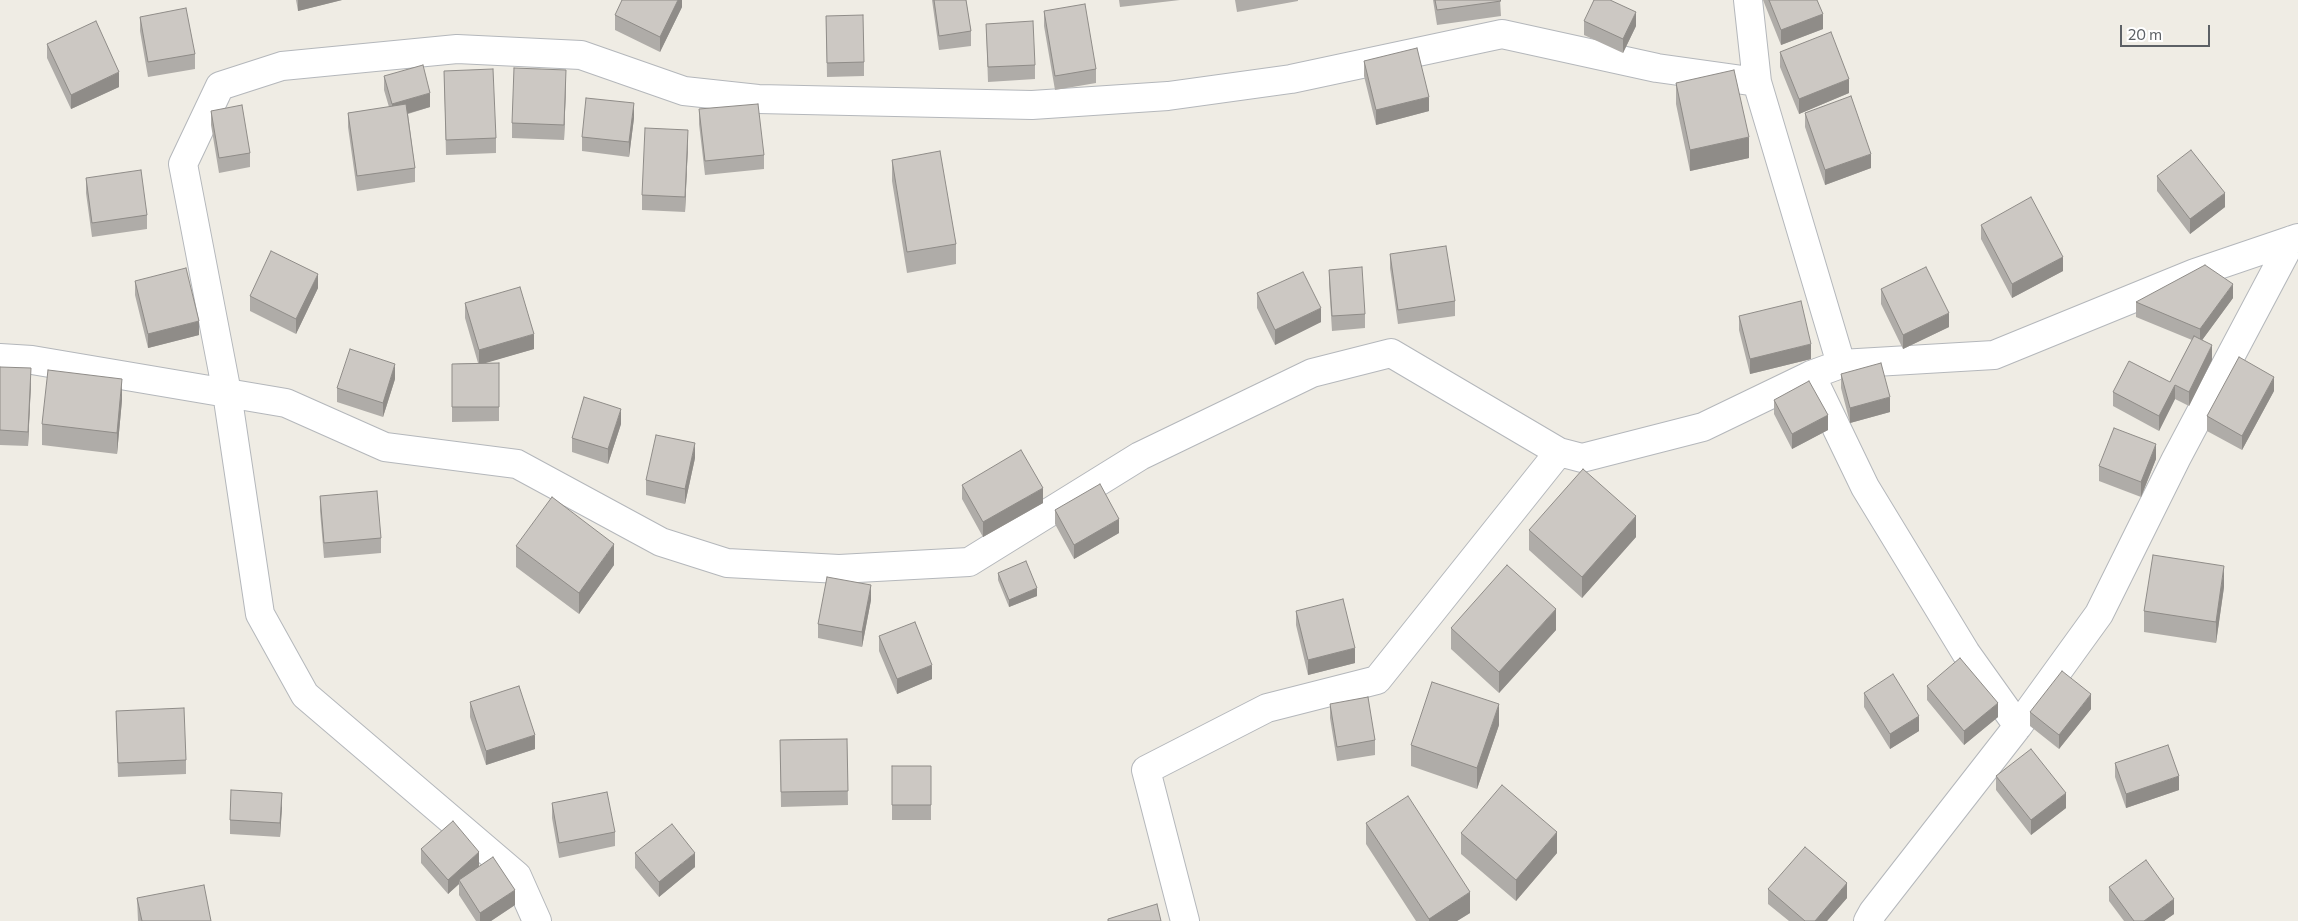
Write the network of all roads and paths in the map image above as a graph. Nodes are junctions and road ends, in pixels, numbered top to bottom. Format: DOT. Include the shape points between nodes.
graph roads {
  1 [pos="1748,0"];
  2 [pos="1757,82"];
  3 [pos="2295,239"];
  4 [pos="0,358"];
  5 [pos="1841,364"];
  6 [pos="1810,375"];
  7 [pos="227,392"];
  8 [pos="1559,452"];
  9 [pos="2018,726"];
  10 [pos="537,921"];
  11 [pos="1185,921"];
  12 [pos="1868,921"];
  1 -- 2 [label="street"];
  2 -- 5 [label="street"];
  2 -- 7 [label="street" via="1657,68 1502,34 1291,79 1168,96 1032,106 758,99 684,91 581,55 457,49 282,66 220,86 184,164"];
  3 -- 5 [label="street" via="2196,273 1994,354"];
  3 -- 9 [label="street" via="2176,459 2099,614"];
  4 -- 7 [label="street" via="32,360"];
  5 -- 6 [label="street"];
  6 -- 8 [label="street" via="1703,427 1582,458"];
  6 -- 9 [label="street" via="1866,487 1966,652"];
  7 -- 8 [label="street" via="286,403 384,447 517,464 661,542 727,563 839,569 969,562 1140,456 1312,373 1391,353"];
  7 -- 10 [label="street" via="260,614 305,695 517,876"];
  8 -- 11 [label="street" via="1377,680 1268,708 1146,770"];
  9 -- 12 [label="street"];
}
